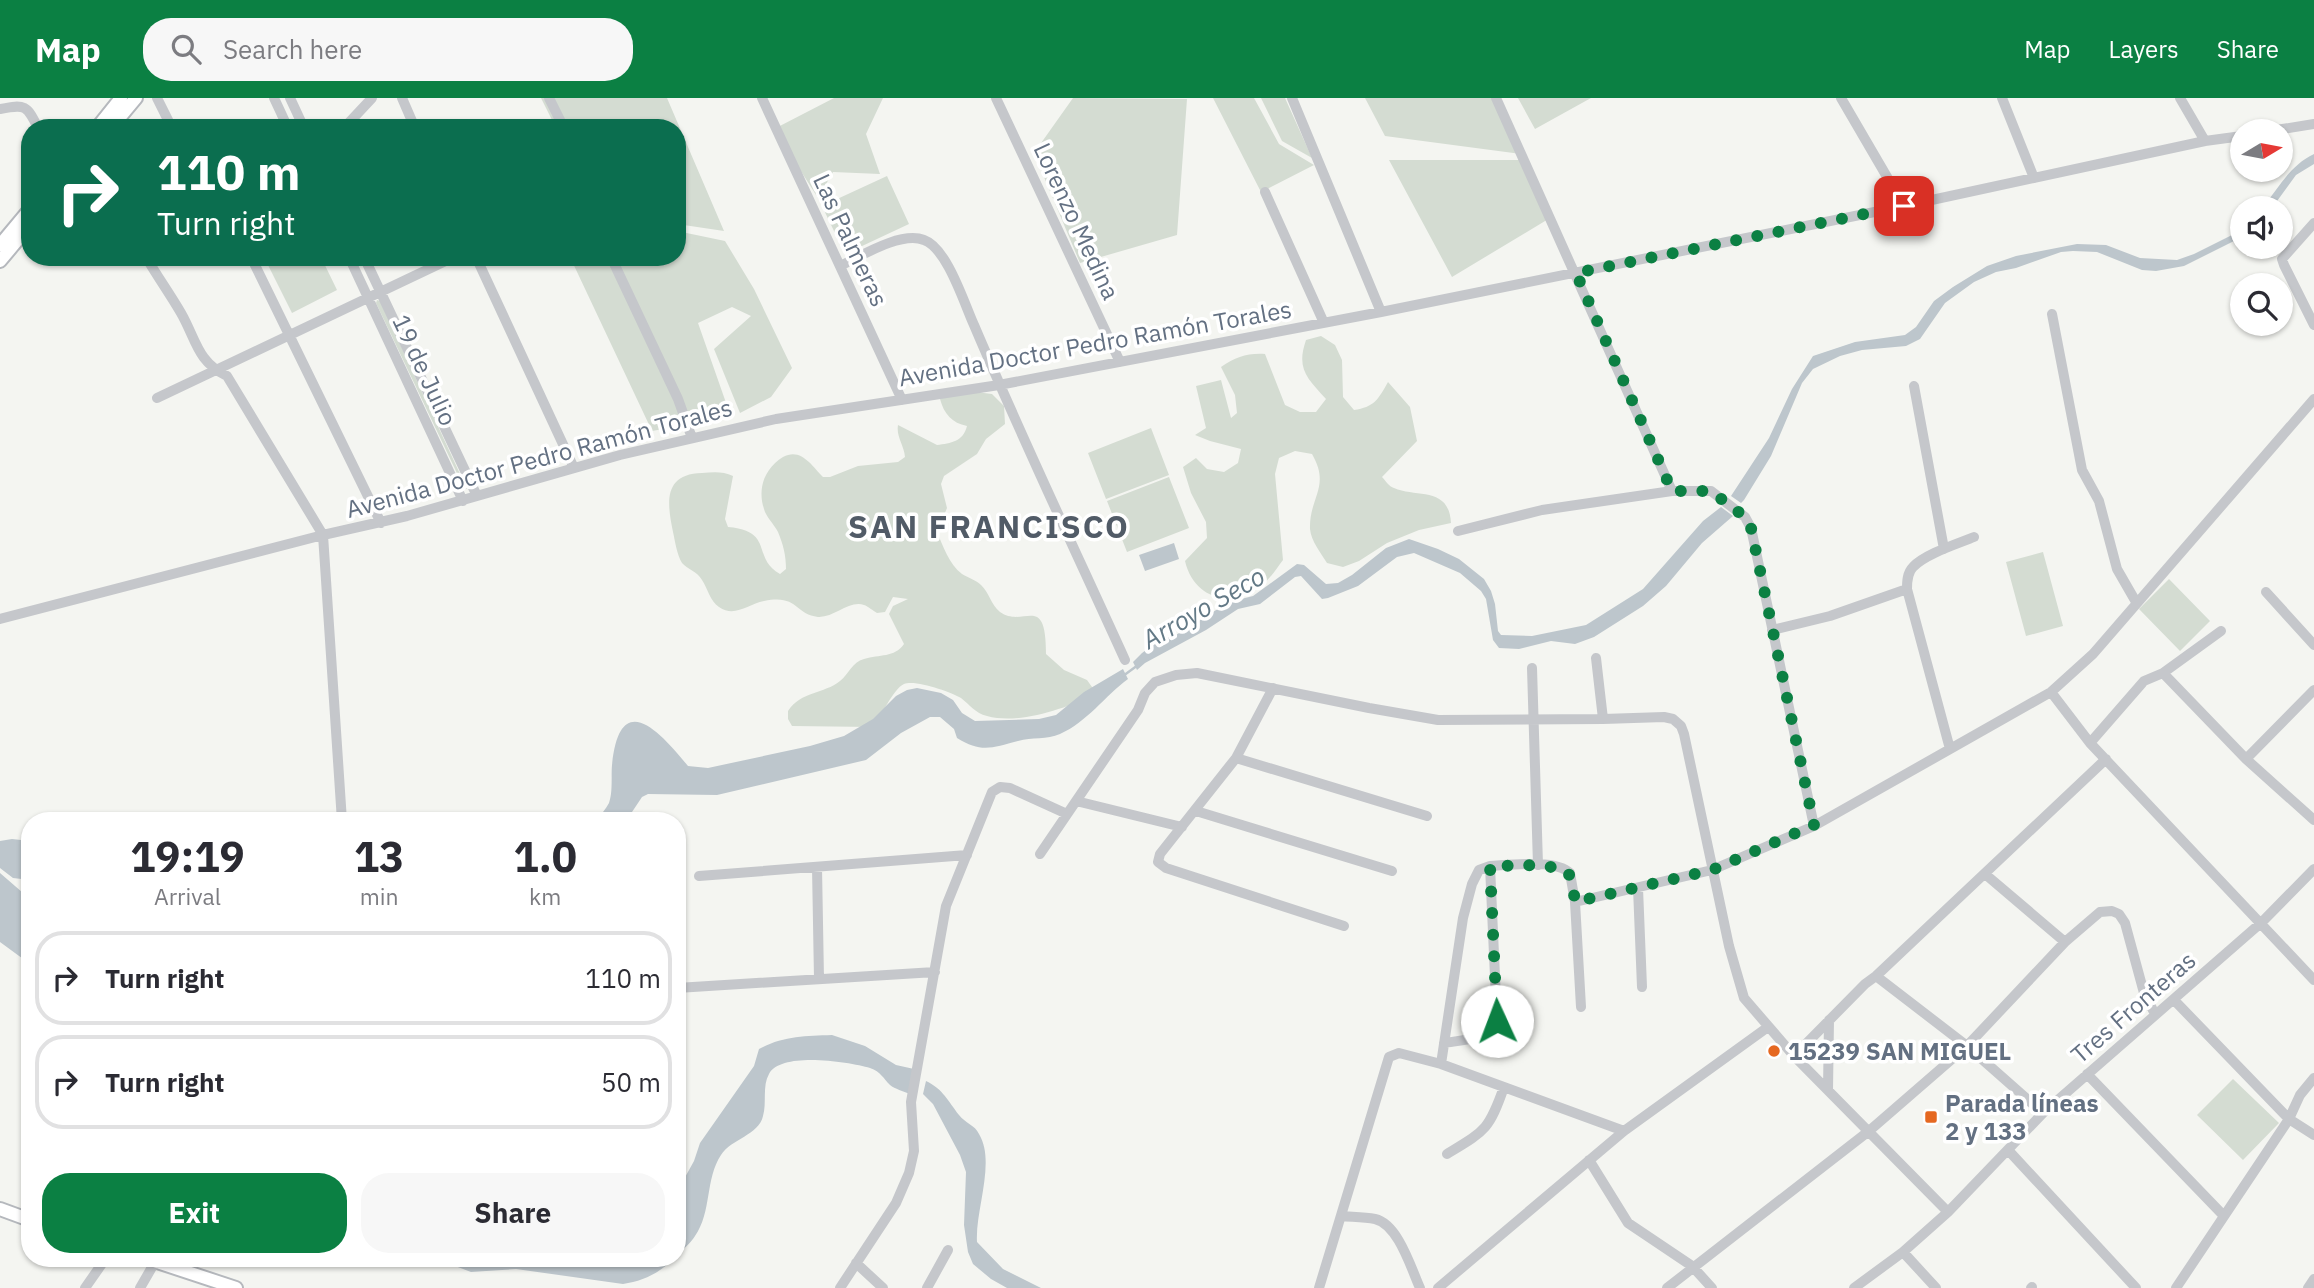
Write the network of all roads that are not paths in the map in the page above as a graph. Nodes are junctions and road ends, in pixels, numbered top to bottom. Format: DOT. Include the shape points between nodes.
graph roads {
  1 [pos="121,98"];
  2 [pos="136,98"];
  3 [pos="157,98"];
  4 [pos="274,98"];
  5 [pos="290,98"];
  6 [pos="372,98"];
  7 [pos="402,98"];
  8 [pos="549,98"];
  9 [pos="762,98"];
  10 [pos="996,98"];
  11 [pos="1292,98"];
  12 [pos="1496,98"];
  13 [pos="1841,98"];
  14 [pos="2003,98"];
  15 [pos="2180,98"];
  16 [pos="0,109"];
  17 [pos="34,119"];
  18 [pos="104,119"];
  19 [pos="118,119"];
  20 [pos="168,119"];
  21 [pos="284,119"];
  22 [pos="299,119"];
  23 [pos="352,119"];
  24 [pos="411,119"];
  25 [pos="560,119"];
  26 [pos="2314,124"];
  27 [pos="2293,127"];
  28 [pos="2230,138"];
  29 [pos="2205,141"];
  30 [pos="2034,178"];
  31 [pos="1265,192"];
  32 [pos="1904,206"];
  33 [pos="21,220"];
  34 [pos="2314,223"];
  35 [pos="21,236"];
  36 [pos="0,245"];
  37 [pos="0,261"];
  38 [pos="152,266"];
  39 [pos="255,266"];
  40 [pos="353,266"];
  41 [pos="368,266"];
  42 [pos="434,266"];
  43 [pos="480,266"];
  44 [pos="615,266"];
  45 [pos="839,266"];
  46 [pos="1576,273"];
  47 [pos="380,291"];
  48 [pos="368,297"];
  49 [pos="1381,312"];
  50 [pos="2052,314"];
  51 [pos="1324,323"];
  52 [pos="2314,324"];
  53 [pos="289,336"];
  54 [pos="1120,362"];
  55 [pos="215,370"];
  56 [pos="999,385"];
  57 [pos="1914,386"];
  58 [pos="157,398"];
  59 [pos="2314,399"];
  60 [pos="902,400"];
  61 [pos="692,438"];
  62 [pos="574,468"];
  63 [pos="1672,491"];
  64 [pos="477,496"];
  65 [pos="463,500"];
  66 [pos="381,523"];
  67 [pos="1458,531"];
  68 [pos="323,535"];
  69 [pos="1974,537"];
  70 [pos="1944,549"];
  71 [pos="1907,589"];
  72 [pos="2266,592"];
  73 [pos="2136,602"];
  74 [pos="0,618"];
  75 [pos="1772,630"];
  76 [pos="2221,631"];
  77 [pos="2314,645"];
  78 [pos="1596,658"];
  79 [pos="1125,660"];
  80 [pos="1532,668"];
  81 [pos="2163,673"];
  82 [pos="1273,688"];
  83 [pos="2051,692"];
  84 [pos="2312,697"];
  85 [pos="1603,719"];
  86 [pos="1534,720"];
  87 [pos="2090,743"];
  88 [pos="1950,749"];
  89 [pos="1236,758"];
  90 [pos="2106,759"];
  91 [pos="2246,759"];
  92 [pos="1076,801"];
  93 [pos="1196,811"];
  94 [pos="341,812"];
  95 [pos="1067,814"];
  96 [pos="1427,816"];
  97 [pos="2314,820"];
  98 [pos="1814,825"];
  99 [pos="1182,827"];
  100 [pos="1040,854"];
  101 [pos="967,855"];
  102 [pos="1538,865"];
  103 [pos="1490,866"];
  104 [pos="817,867"];
  105 [pos="2314,869"];
  106 [pos="1712,870"];
  107 [pos="1392,871"];
  108 [pos="1985,874"];
  109 [pos="699,876"];
  110 [pos="1638,888"];
  111 [pos="1575,902"];
  112 [pos="2262,922"];
  113 [pos="1344,926"];
  114 [pos="2065,942"];
  115 [pos="935,971"];
  116 [pos="1876,976"];
  117 [pos="819,979"];
  118 [pos="2314,980"];
  119 [pos="686,987"];
  120 [pos="1642,987"];
  121 [pos="2174,1000"];
  122 [pos="1581,1007"];
  123 [pos="2155,1014"];
  124 [pos="1829,1020"];
  125 [pos="1768,1027"];
  126 [pos="1444,1043"];
  127 [pos="1967,1046"];
  128 [pos="1794,1056"];
  129 [pos="1441,1064"];
  130 [pos="2087,1074"];
  131 [pos="2314,1078"];
  132 [pos="1504,1087"];
  133 [pos="1828,1090"];
  134 [pos="2043,1113"];
  135 [pos="2289,1119"];
  136 [pos="1624,1131"];
  137 [pos="1869,1131"];
  138 [pos="2314,1135"];
  139 [pos="2008,1150"];
  140 [pos="1447,1154"];
  141 [pos="1589,1160"];
  142 [pos="0,1209"];
  143 [pos="1948,1212"];
  144 [pos="2223,1215"];
  145 [pos="1341,1216"];
  146 [pos="21,1217"];
  147 [pos="948,1251"];
  148 [pos="1903,1252"];
  149 [pos="856,1263"];
  150 [pos="1692,1266"];
  151 [pos="100,1267"];
  152 [pos="148,1267"];
  153 [pos="172,1267"];
  154 [pos="2314,1279"];
  155 [pos="85,1288"];
  156 [pos="140,1288"];
  157 [pos="236,1288"];
  158 [pos="840,1288"];
  159 [pos="883,1288"];
  160 [pos="927,1288"];
  161 [pos="1319,1288"];
  162 [pos="1420,1288"];
  163 [pos="1438,1288"];
  164 [pos="1667,1288"];
  165 [pos="1712,1288"];
  166 [pos="1854,1288"];
  167 [pos="1936,1288"];
  168 [pos="2136,1288"];
  169 [pos="2176,1288"];
  170 [pos="2308,1288"];
  1 -- 18 [label="main road"];
  2 -- 19 [label="main road"];
  3 -- 20 [label="street"];
  4 -- 21 [label="street"];
  5 -- 22 [label="street"];
  6 -- 23 [label="street"];
  7 -- 24 [label="street"];
  8 -- 25 [label="street"];
  9 -- 45 [label="street, Las Palmeras"];
  10 -- 54 [label="street, Lorenzo Medina"];
  11 -- 49 [label="street"];
  12 -- 46 [label="street"];
  13 -- 32 [label="street"];
  14 -- 30 [label="street"];
  15 -- 29 [label="street"];
  16 -- 17 [label="street" via="25,108"];
  26 -- 27 [label="street"];
  28 -- 29 [label="street, Avenida Doctor Pedro Ramón Torales"];
  29 -- 30 [label="street, Avenida Doctor Pedro Ramón Torales"];
  30 -- 32 [label="street, Avenida Doctor Pedro Ramón Torales"];
  31 -- 51 [label="street"];
  32 -- 46 [label="street, Avenida Doctor Pedro Ramón Torales"];
  33 -- 36 [label="main road"];
  34 -- 52 [label="street" via="2282,261"];
  35 -- 37 [label="main road"];
  38 -- 55 [label="street" via="201,355"];
  39 -- 53 [label="street"];
  40 -- 48 [label="street, 19 de Julio"];
  41 -- 47 [label="street, 19 de Julio"];
  42 -- 47 [label="street"];
  43 -- 62 [label="street"];
  44 -- 61 [label="street"];
  45 -- 56 [label="street" via="898,240 923,240 938,249"];
  45 -- 60 [label="street, Las Palmeras"];
  46 -- 49 [label="street, Avenida Doctor Pedro Ramón Torales"];
  46 -- 63 [label="street"];
  47 -- 48 [label="street"];
  47 -- 64 [label="street, 19 de Julio"];
  48 -- 53 [label="street"];
  48 -- 65 [label="street, 19 de Julio"];
  49 -- 51 [label="street, Avenida Doctor Pedro Ramón Torales"];
  50 -- 73 [label="street" via="2082,470 2103,510 2117,569"];
  51 -- 54 [label="street, Avenida Doctor Pedro Ramón Torales"];
  53 -- 55 [label="street"];
  53 -- 66 [label="street"];
  54 -- 56 [label="street, Avenida Doctor Pedro Ramón Torales"];
  55 -- 58 [label="street"];
  55 -- 68 [label="street" via="227,376"];
  56 -- 60 [label="street, Avenida Doctor Pedro Ramón Torales"];
  56 -- 79 [label="street"];
  57 -- 70 [label="street"];
  59 -- 73 [label="street"];
  60 -- 61 [label="street, Avenida Doctor Pedro Ramón Torales" via="776,419"];
  61 -- 62 [label="street, Avenida Doctor Pedro Ramón Torales"];
  62 -- 64 [label="street, Avenida Doctor Pedro Ramón Torales"];
  63 -- 67 [label="street" via="1542,510"];
  63 -- 75 [label="street" via="1711,491 1745,517"];
  64 -- 65 [label="street, Avenida Doctor Pedro Ramón Torales"];
  65 -- 66 [label="street, Avenida Doctor Pedro Ramón Torales"];
  66 -- 68 [label="street, Avenida Doctor Pedro Ramón Torales"];
  68 -- 74 [label="street, Avenida Doctor Pedro Ramón Torales"];
  68 -- 94 [label="street"];
  69 -- 70 [label="street"];
  70 -- 71 [label="street" via="1913,567"];
  71 -- 75 [label="street"];
  71 -- 88 [label="street"];
  72 -- 77 [label="street"];
  73 -- 83 [label="street" via="2093,654"];
  75 -- 98 [label="street"];
  76 -- 81 [label="street"];
  78 -- 85 [label="street"];
  80 -- 86 [label="street"];
  81 -- 87 [label="street" via="2144,681"];
  81 -- 91 [label="street"];
  82 -- 86 [label="street" via="1438,720"];
  82 -- 89 [label="street"];
  82 -- 92 [label="street" via="1197,673 1155,682"];
  83 -- 87 [label="street"];
  83 -- 88 [label="street"];
  84 -- 91 [label="street"];
  85 -- 86 [label="street"];
  85 -- 106 [label="street" via="1664,717 1681,726"];
  86 -- 102 [label="street"];
  87 -- 90 [label="street"];
  88 -- 98 [label="street"];
  89 -- 93 [label="street"];
  89 -- 96 [label="street"];
  90 -- 108 [label="street"];
  90 -- 112 [label="street"];
  91 -- 97 [label="street"];
  92 -- 95 [label="street"];
  92 -- 99 [label="street"];
  93 -- 99 [label="street"];
  93 -- 107 [label="street"];
  95 -- 100 [label="street"];
  95 -- 101 [label="street" via="1010,788 1000,788 992,792"];
  98 -- 106 [label="street"];
  99 -- 113 [label="street" via="1160,854 1158,862 1166,868"];
  101 -- 104 [label="street"];
  101 -- 115 [label="street" via="946,906"];
  102 -- 103 [label="street"];
  102 -- 111 [label="street" via="1570,873"];
  103 -- 126 [label="street" via="1479,870 1463,918"];
  103 -- 126 [label="street" via="1497,1021 1487,1033"];
  104 -- 109 [label="street"];
  104 -- 117 [label="street"];
  105 -- 112 [label="street, Tres Fronteras"];
  106 -- 110 [label="street"];
  106 -- 125 [label="street" via="1744,998"];
  108 -- 114 [label="street"];
  108 -- 116 [label="street"];
  110 -- 111 [label="street"];
  110 -- 120 [label="street"];
  111 -- 122 [label="street"];
  112 -- 118 [label="street"];
  112 -- 121 [label="street, Tres Fronteras"];
  114 -- 123 [label="street" via="2100,912 2119,914"];
  114 -- 127 [label="street"];
  115 -- 117 [label="street"];
  115 -- 149 [label="street" via="911,1102 914,1152 909,1173 896,1203"];
  116 -- 124 [label="street"];
  116 -- 127 [label="street"];
  117 -- 119 [label="street"];
  121 -- 123 [label="street, Tres Fronteras"];
  121 -- 135 [label="street"];
  123 -- 130 [label="street, Tres Fronteras"];
  124 -- 128 [label="street"];
  124 -- 133 [label="street"];
  125 -- 128 [label="street"];
  125 -- 136 [label="street"];
  126 -- 129 [label="street"];
  127 -- 134 [label="street"];
  127 -- 137 [label="street"];
  128 -- 133 [label="street"];
  129 -- 132 [label="street"];
  129 -- 145 [label="street" via="1399,1053 1389,1058"];
  130 -- 134 [label="street, Tres Fronteras"];
  130 -- 144 [label="street"];
  131 -- 135 [label="street"];
  132 -- 136 [label="street"];
  132 -- 140 [label="street" via="1494,1117 1481,1133"];
  133 -- 137 [label="street"];
  134 -- 139 [label="street, Tres Fronteras"];
  135 -- 138 [label="street"];
  135 -- 144 [label="street"];
  136 -- 141 [label="street"];
  137 -- 143 [label="street"];
  137 -- 150 [label="street"];
  139 -- 143 [label="street, Tres Fronteras"];
  139 -- 168 [label="street"];
  141 -- 150 [label="street" via="1628,1223"];
  141 -- 163 [label="street"];
  142 -- 146 [label="main road"];
  143 -- 148 [label="street, Tres Fronteras"];
  144 -- 169 [label="street"];
  145 -- 161 [label="street"];
  145 -- 162 [label="street" via="1385,1223"];
  147 -- 160 [label="street"];
  148 -- 166 [label="street, Tres Fronteras"];
  148 -- 167 [label="street"];
  149 -- 158 [label="street"];
  149 -- 159 [label="street"];
  150 -- 164 [label="street"];
  150 -- 165 [label="street"];
  151 -- 155 [label="street"];
  152 -- 156 [label="street"];
  153 -- 157 [label="main road"];
  154 -- 170 [label="street"];
}
